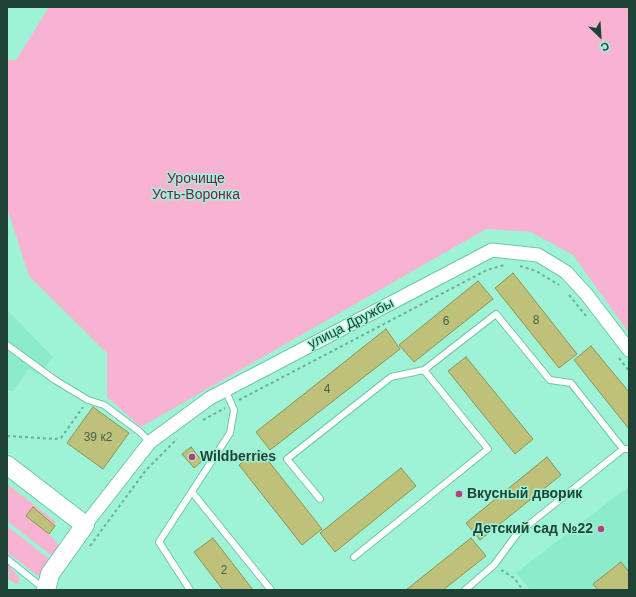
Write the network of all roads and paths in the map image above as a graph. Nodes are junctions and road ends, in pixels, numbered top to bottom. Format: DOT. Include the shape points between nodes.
graph roads {
  1 [pos="511,265"];
  2 [pos="518,266"];
  3 [pos="563,288"];
  4 [pos="568,294"];
  5 [pos="591,322"];
  6 [pos="7,345"];
  7 [pos="629,350"];
  8 [pos="615,353"];
  9 [pos="424,370"];
  10 [pos="629,372"];
  11 [pos="225,389"];
  12 [pos="88,400"];
  13 [pos="231,404"];
  14 [pos="202,420"];
  15 [pos="7,436"];
  16 [pos="179,437"];
  17 [pos="150,442"];
  18 [pos="626,449"];
  19 [pos="7,465"];
  20 [pos="192,492"];
  21 [pos="320,499"];
  22 [pos="85,525"];
  23 [pos="87,549"];
  24 [pos="354,557"];
  25 [pos="7,559"];
  26 [pos="494,565"];
  27 [pos="46,590"];
  28 [pos="190,590"];
  29 [pos="271,590"];
  30 [pos="465,590"];
  31 [pos="523,590"];
  1 -- 13 [label="path" via="503,264 487,270"];
  2 -- 3 [label="path" via="536,271"];
  4 -- 5 [label="path"];
  6 -- 12 [label="lane"];
  7 -- 11 [label="street, улица Дружбы" via="566,272 538,255 492,250"];
  8 -- 10 [label="path"];
  9 -- 18 [label="lane" via="496,314 550,380 571,383"];
  9 -- 21 [label="lane" via="391,377 287,459"];
  9 -- 24 [label="lane" via="488,449"];
  11 -- 13 [label="lane"];
  11 -- 17 [label="street, улица Дружбы"];
  12 -- 15 [label="path" via="61,438"];
  12 -- 17 [label="lane" via="104,405"];
  13 -- 14 [label="path"];
  13 -- 20 [label="lane" via="234,410 230,433"];
  16 -- 23 [label="path" via="146,470"];
  17 -- 22 [label="street, улица Дружбы"];
  18 -- 26 [label="lane" via="517,534"];
  19 -- 22 [label="street"];
  20 -- 28 [label="lane" via="159,542"];
  20 -- 29 [label="lane"];
  22 -- 27 [label="street" via="50,574"];
  25 -- 27 [label="lane"];
  26 -- 30 [label="lane"];
  26 -- 31 [label="path" via="514,578"];
}
